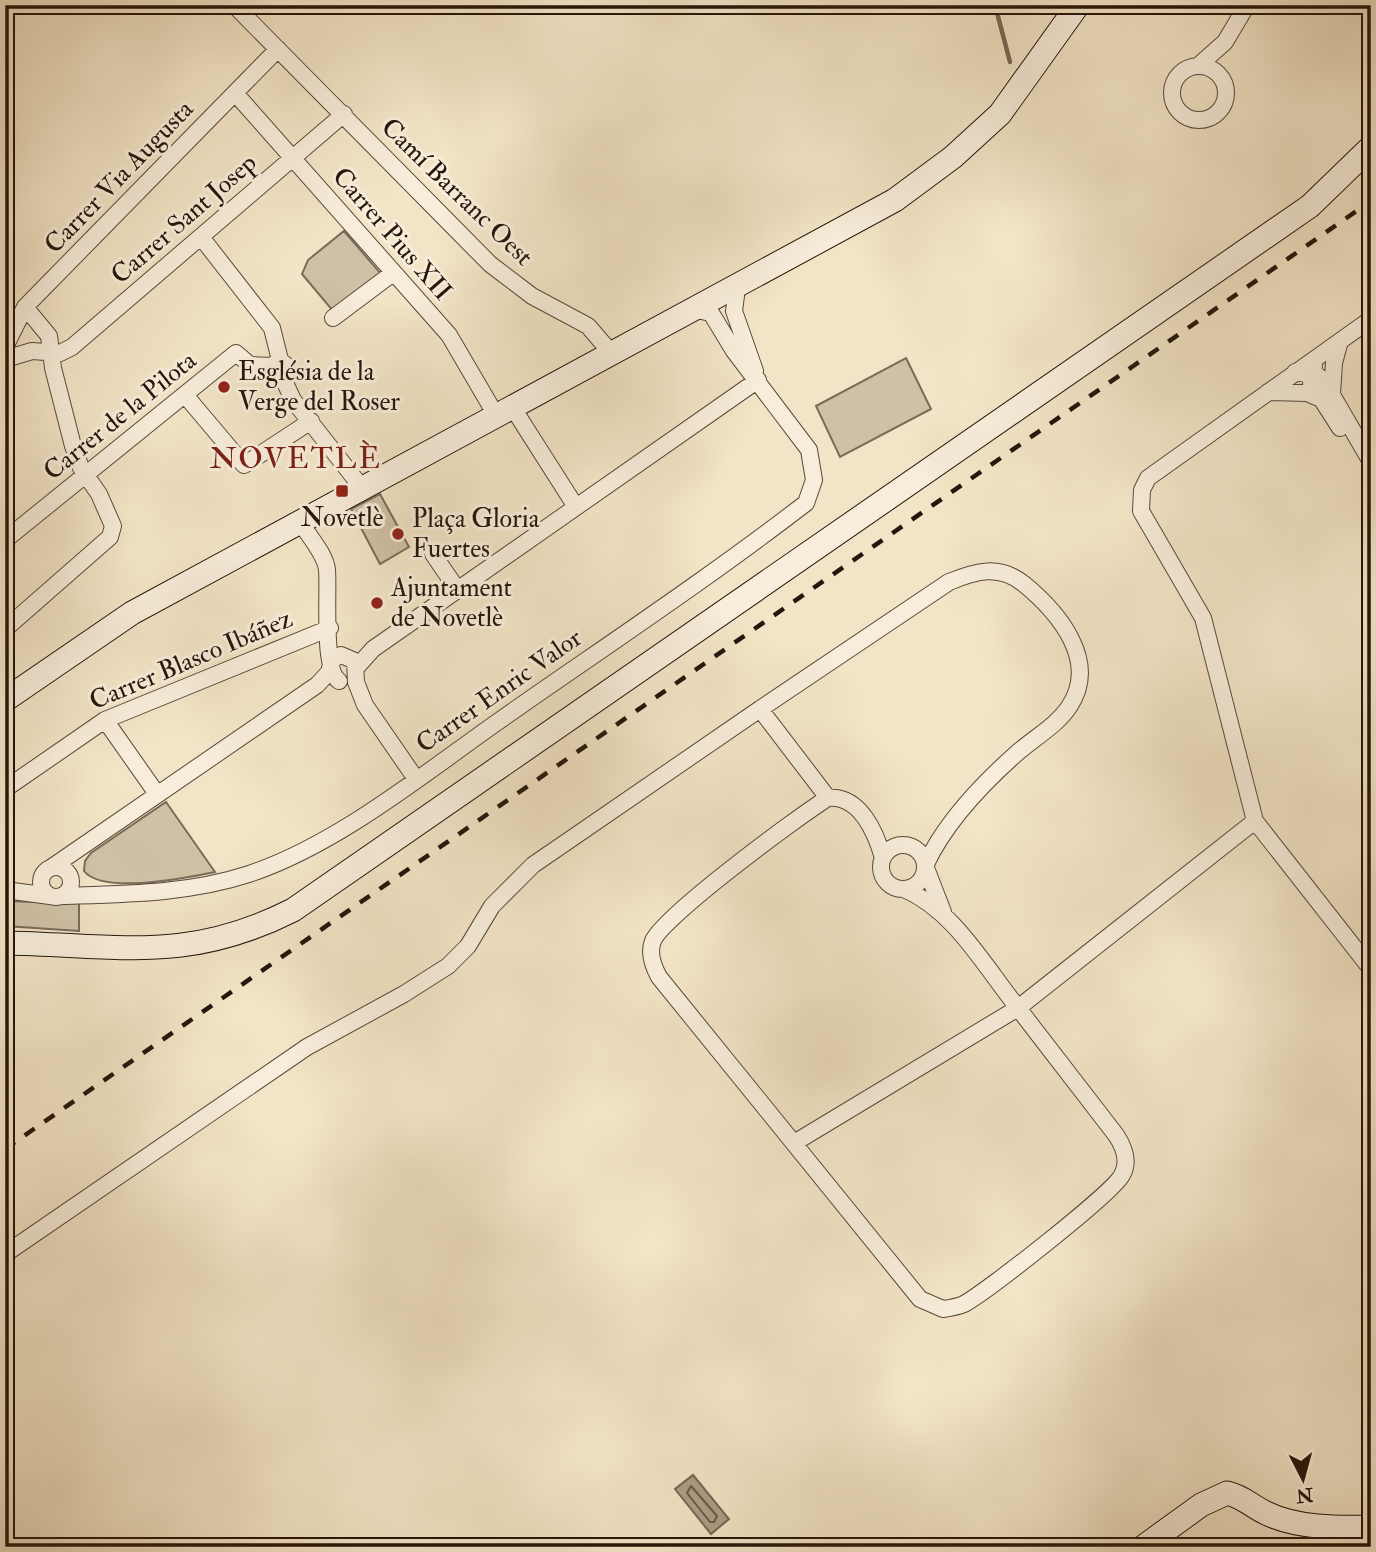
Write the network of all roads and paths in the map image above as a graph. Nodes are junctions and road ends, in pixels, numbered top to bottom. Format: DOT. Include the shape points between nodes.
graph roads {
  1 [pos="234,5"];
  2 [pos="1078,5"];
  3 [pos="1247,5"];
  4 [pos="1225,42"];
  5 [pos="278,49"];
  6 [pos="1198,66"];
  7 [pos="1222,78"];
  8 [pos="235,93"];
  9 [pos="344,114"];
  10 [pos="1371,147"];
  11 [pos="293,158"];
  12 [pos="201,237"];
  13 [pos="393,273"];
  14 [pos="737,288"];
  15 [pos="25,307"];
  16 [pos="696,310"];
  17 [pos="333,318"];
  18 [pos="1371,319"];
  19 [pos="16,325"];
  20 [pos="1340,341"];
  21 [pos="5,348"];
  22 [pos="47,353"];
  23 [pos="613,355"];
  24 [pos="5,359"];
  25 [pos="278,367"];
  26 [pos="1303,373"];
  27 [pos="758,380"];
  28 [pos="1266,393"];
  29 [pos="185,395"];
  30 [pos="1326,397"];
  31 [pos="505,413"];
  32 [pos="311,421"];
  33 [pos="1371,463"];
  34 [pos="86,476"];
  35 [pos="363,489"];
  36 [pos="576,507"];
  37 [pos="301,523"];
  38 [pos="5,540"];
  39 [pos="433,554"];
  40 [pos="457,589"];
  41 [pos="330,628"];
  42 [pos="5,629"];
  43 [pos="344,669"];
  44 [pos="5,700"];
  45 [pos="760,709"];
  46 [pos="105,720"];
  47 [pos="416,779"];
  48 [pos="5,789"];
  49 [pos="157,794"];
  50 [pos="828,798"];
  51 [pos="956,817"];
  52 [pos="867,820"];
  53 [pos="1255,821"];
  54 [pos="86,844"];
  55 [pos="906,845"];
  56 [pos="883,858"];
  57 [pos="926,866"];
  58 [pos="49,869"];
  59 [pos="70,877"];
  60 [pos="5,888"];
  61 [pos="904,889"];
  62 [pos="55,896"];
  63 [pos="944,915"];
  64 [pos="10,943"];
  65 [pos="1371,969"];
  66 [pos="1018,1008"];
  67 [pos="794,1143"];
  68 [pos="5,1254"];
  69 [pos="1371,1527"];
  70 [pos="1143,1547"];
  1 -- 5 [label="street, Camí Barranc Oest"];
  2 -- 14 [label="main road" via="1007,105 953,157 895,200"];
  3 -- 4 [label="street"];
  4 -- 6 [label="street"];
  4 -- 7 [label="street"];
  5 -- 8 [label="street, Carrer Via Augusta"];
  5 -- 9 [label="street, Camí Barranc Oest"];
  6 -- 7 [label="street"];
  6 -- 7 [label="street" via="1180,74 1172,90 1175,107 1190,119 1219,113 1227,96"];
  8 -- 11 [label="street, Carrer Pius XII"];
  8 -- 15 [label="street, Carrer Via Augusta"];
  9 -- 11 [label="street, Carrer Sant Josep"];
  9 -- 23 [label="street, Camí Barranc Oest" via="498,271 532,296 588,326"];
  10 -- 64 [label="main road" via="1310,206 293,910 233,936 183,946 123,949"];
  11 -- 12 [label="street, Carrer Sant Josep"];
  11 -- 13 [label="street, Carrer Pius XII"];
  12 -- 22 [label="street, Carrer Sant Josep" via="72,347"];
  12 -- 25 [label="street" via="272,328"];
  13 -- 17 [label="street"];
  13 -- 31 [label="street, Carrer Pius XII" via="454,342"];
  14 -- 16 [label="main road"];
  14 -- 27 [label="street, Carrer Enric Valor" via="734,311"];
  15 -- 19 [label="street, Carrer Via Augusta"];
  15 -- 22 [label="street" via="49,336"];
  16 -- 23 [label="main road"];
  16 -- 27 [label="street, Carrer Enric Valor" via="711,313"];
  18 -- 20 [label="street"];
  19 -- 21 [label="street, Carrer Via Augusta"];
  19 -- 22 [label="street"];
  20 -- 26 [label="street"];
  20 -- 30 [label="street"];
  22 -- 24 [label="street, Carrer Sant Josep"];
  22 -- 34 [label="street"];
  23 -- 31 [label="main road"];
  25 -- 29 [label="street, Carrer de la Pilota" via="250,365 236,353"];
  25 -- 32 [label="street" via="293,400"];
  26 -- 28 [label="street"];
  26 -- 30 [label="street"];
  27 -- 36 [label="street"];
  27 -- 47 [label="street, Carrer Enric Valor" via="809,450 814,480 806,503"];
  28 -- 30 [label="street"];
  28 -- 53 [label="street" via="1148,478 1140,499 1142,511 1203,618"];
  29 -- 32 [label="street" via="244,465"];
  29 -- 34 [label="street, Carrer de la Pilota"];
  30 -- 33 [label="street" via="1342,432 1355,439"];
  31 -- 35 [label="main road" via="390,482"];
  31 -- 36 [label="street, Carrer Pius XII"];
  32 -- 35 [label="street"];
  34 -- 38 [label="street, Carrer de la Pilota"];
  34 -- 42 [label="street" via="106,509 112,534"];
  35 -- 37 [label="main road"];
  36 -- 40 [label="street"];
  37 -- 41 [label="street" via="327,568"];
  37 -- 44 [label="main road" via="118,622"];
  39 -- 40 [label="street"];
  40 -- 43 [label="street"];
  41 -- 43 [label="street"];
  41 -- 46 [label="street, Carrer Blasco Ibáñez"];
  43 -- 47 [label="street" via="357,701 365,705"];
  43 -- 49 [label="street"];
  45 -- 50 [label="street"];
  45 -- 51 [label="street" via="949,582 978,571 1016,577 1047,605 1071,637 1078,654 1076,691 1069,707 992,777"];
  45 -- 68 [label="street" via="533,865 492,906 468,946 447,965 307,1047"];
  46 -- 48 [label="street, Carrer Blasco Ibáñez"];
  46 -- 49 [label="street"];
  47 -- 62 [label="street, Carrer Enric Valor" via="331,834 249,874 178,890"];
  49 -- 54 [label="street"];
  50 -- 52 [label="street" via="852,805"];
  50 -- 67 [label="street" via="718,879 659,930 652,945 653,966 659,977"];
  51 -- 55 [label="street"];
  51 -- 57 [label="street"];
  52 -- 55 [label="street"];
  52 -- 56 [label="street"];
  53 -- 65 [label="street"];
  53 -- 66 [label="street"];
  54 -- 58 [label="street"];
  54 -- 59 [label="street"];
  55 -- 56 [label="street" via="894,846"];
  55 -- 57 [label="street" via="921,853"];
  56 -- 61 [label="street" via="884,878"];
  57 -- 61 [label="street" via="920,882"];
  57 -- 63 [label="street"];
  58 -- 59 [label="street" via="65,870"];
  58 -- 60 [label="street"];
  58 -- 62 [label="street" via="41,885"];
  59 -- 62 [label="street" via="70,887"];
  60 -- 62 [label="street, Carrer Enric Valor"];
  61 -- 63 [label="street"];
  63 -- 66 [label="street"];
  66 -- 67 [label="street"];
  66 -- 67 [label="street" via="1116,1135 1126,1156 1125,1168 1111,1189 965,1303 943,1310 920,1299"];
  69 -- 70 [label="main road" via="1292,1521 1269,1515 1245,1498 1227,1493 1201,1505"];
}
